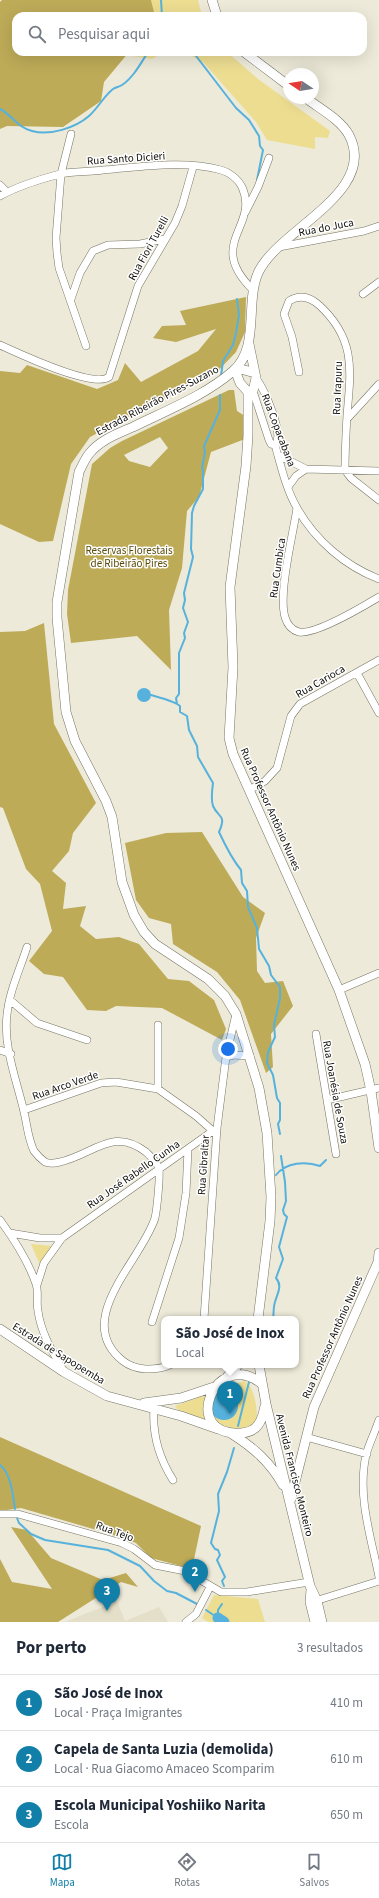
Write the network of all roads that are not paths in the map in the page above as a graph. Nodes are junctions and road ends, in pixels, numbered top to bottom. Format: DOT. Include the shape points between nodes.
graph roads {
  1 [pos="212,0"];
  2 [pos="216,12"];
  3 [pos="249,56"];
  4 [pos="283,81"];
  5 [pos="314,104"];
  6 [pos="71,134"];
  7 [pos="269,158"];
  8 [pos="193,167"];
  9 [pos="61,174"];
  10 [pos="0,185"];
  11 [pos="3,194"];
  12 [pos="244,215"];
  13 [pos="379,226"];
  14 [pos="166,239"];
  15 [pos="277,248"];
  16 [pos="379,282"];
  17 [pos="252,290"];
  18 [pos="363,294"];
  19 [pos="71,299"];
  20 [pos="248,342"];
  21 [pos="0,345"];
  22 [pos="86,346"];
  23 [pos="236,369"];
  24 [pos="299,372"];
  25 [pos="256,375"];
  26 [pos="218,382"];
  27 [pos="240,383"];
  28 [pos="379,384"];
  29 [pos="250,392"];
  30 [pos="347,420"];
  31 [pos="275,445"];
  32 [pos="278,455"];
  33 [pos="306,469"];
  34 [pos="345,470"];
  35 [pos="379,472"];
  36 [pos="288,487"];
  37 [pos="379,500"];
  38 [pos="297,508"];
  39 [pos="379,579"];
  40 [pos="379,596"];
  41 [pos="379,660"];
  42 [pos="356,673"];
  43 [pos="379,713"];
  44 [pos="249,790"];
  45 [pos="27,947"];
  46 [pos="379,973"];
  47 [pos="339,990"];
  48 [pos="10,1000"];
  49 [pos="236,1014"];
  50 [pos="158,1025"];
  51 [pos="316,1034"];
  52 [pos="87,1040"];
  53 [pos="0,1050"];
  54 [pos="11,1054"];
  55 [pos="250,1056"];
  56 [pos="226,1057"];
  57 [pos="158,1089"];
  58 [pos="375,1090"];
  59 [pos="327,1100"];
  60 [pos="24,1110"];
  61 [pos="215,1130"];
  62 [pos="379,1148"];
  63 [pos="188,1149"];
  64 [pos="336,1154"];
  65 [pos="159,1168"];
  66 [pos="0,1220"];
  67 [pos="10,1233"];
  68 [pos="62,1238"];
  69 [pos="379,1253"];
  70 [pos="378,1262"];
  71 [pos="37,1285"];
  72 [pos="204,1316"];
  73 [pos="258,1316"];
  74 [pos="152,1322"];
  75 [pos="0,1329"];
  76 [pos="162,1368"];
  77 [pos="235,1368"];
  78 [pos="259,1368"];
  79 [pos="64,1372"];
  80 [pos="227,1377"];
  81 [pos="262,1384"];
  82 [pos="214,1387"];
  83 [pos="129,1403"];
  84 [pos="266,1404"];
  85 [pos="154,1408"];
  86 [pos="379,1420"];
  87 [pos="218,1429"];
  88 [pos="232,1434"];
  89 [pos="306,1437"];
  90 [pos="367,1454"];
  91 [pos="299,1468"];
  92 [pos="282,1470"];
  93 [pos="173,1480"];
  94 [pos="289,1499"];
  95 [pos="0,1514"];
  96 [pos="376,1548"];
  97 [pos="379,1577"];
  98 [pos="379,1581"];
  99 [pos="310,1586"];
  100 [pos="210,1587"];
  101 [pos="314,1602"];
  102 [pos="186,1622"];
  103 [pos="315,1622"];
  104 [pos="322,1622"];
  1 -- 2 [label="main road"];
  3 -- 4 [label="main road"];
  5 -- 15 [label="main road" via="346,131 354,149 352,177 339,196"];
  6 -- 9 [label="street"];
  7 -- 12 [label="street"];
  8 -- 9 [label="street, Rua Santo Dicieri" via="167,166"];
  8 -- 12 [label="street, Rua Santo Dicieri" via="222,170 237,180 244,193"];
  8 -- 14 [label="street, Rua Fiori Turelli" via="182,206"];
  9 -- 11 [label="street, Rua Santo Dicieri"];
  9 -- 19 [label="street" via="57,253 59,268"];
  10 -- 11 [label="street"];
  12 -- 17 [label="street" via="232,255 236,270"];
  13 -- 15 [label="street, Rua do Juca"];
  14 -- 19 [label="street" via="140,244 108,244 93,250 80,272"];
  14 -- 21 [label="street, Rua Fiori Turelli" via="138,286 109,377 102,380 59,370"];
  15 -- 17 [label="main road" via="261,267"];
  16 -- 18 [label="street"];
  17 -- 20 [label="main road"];
  19 -- 22 [label="street"];
  20 -- 23 [label="main road, Estrada Ribeirão Pires-Suzano" via="245,354"];
  20 -- 25 [label="main road"];
  23 -- 25 [label="main road"];
  23 -- 26 [label="main road, Estrada Ribeirão Pires-Suzano"];
  23 -- 27 [label="main road, Estrada Ribeirão Pires-Suzano"];
  24 -- 30 [label="street, Rua Irapuru" via="284,314 289,301 300,297 312,300 327,312 344,338 351,364"];
  25 -- 29 [label="main road"];
  25 -- 31 [label="street" via="270,403 278,441"];
  26 -- 27 [label="main road"];
  26 -- 49 [label="main road, Estrada Ribeirão Pires-Suzano" via="189,400 104,440 89,453 79,472 59,586 57,618 66,712 75,741 112,817 122,882 134,915 155,944 217,987"];
  27 -- 29 [label="main road, Estrada Ribeirão Pires-Suzano"];
  28 -- 30 [label="street"];
  29 -- 31 [label="street, Rua Copacabana" via="269,440"];
  29 -- 44 [label="main road, Rua Professor Antônio Nunes" via="246,466 230,587 233,667 229,720 229,738 233,754"];
  30 -- 34 [label="street, Rua Irapuru"];
  31 -- 32 [label="street, Rua Copacabana"];
  32 -- 33 [label="street"];
  32 -- 36 [label="street, Rua Copacabana"];
  33 -- 34 [label="street"];
  33 -- 36 [label="street" via="296,476"];
  34 -- 35 [label="street"];
  34 -- 37 [label="street" via="351,478"];
  36 -- 38 [label="street, Rua Copacabana"];
  38 -- 39 [label="street, Rua Copacabana" via="338,556 356,569"];
  38 -- 40 [label="street, Rua Cumbica" via="283,606 284,616 292,629 299,632 317,629"];
  41 -- 42 [label="street, Rua Carioca"];
  42 -- 43 [label="street"];
  42 -- 44 [label="street, Rua Carioca" via="307,699 295,709 277,768 265,781"];
  44 -- 47 [label="main road, Rua Professor Antônio Nunes"];
  45 -- 48 [label="street"];
  46 -- 47 [label="street"];
  47 -- 58 [label="main road, Rua Professor Antônio Nunes"];
  48 -- 52 [label="street" via="37,1023"];
  48 -- 54 [label="street" via="6,1025"];
  49 -- 55 [label="main road, Estrada Ribeirão Pires-Suzano"];
  49 -- 56 [label="street, Rua Gibraltar"];
  50 -- 57 [label="street"];
  51 -- 59 [label="street, Rua Joanésia de Souza"];
  53 -- 54 [label="street"];
  54 -- 60 [label="street"];
  55 -- 56 [label="street" via="234,1054"];
  55 -- 73 [label="main road, Estrada Ribeirão Pires-Suzano" via="264,1111 271,1197"];
  56 -- 61 [label="street, Rua Gibraltar"];
  57 -- 60 [label="street, Rua Arco Verde" via="116,1082 101,1083"];
  57 -- 61 [label="street, Rua Arco Verde"];
  58 -- 59 [label="street"];
  58 -- 62 [label="main road, Rua Professor Antônio Nunes"];
  59 -- 64 [label="street, Rua Joanésia de Souza"];
  60 -- 65 [label="street, Rua Arco Verde" via="34,1150 45,1162 65,1161 103,1144 126,1141 138,1146"];
  61 -- 63 [label="street, Rua José Rabello Cunha"];
  61 -- 72 [label="street, Rua Gibraltar"];
  63 -- 65 [label="street, Rua José Rabello Cunha"];
  63 -- 74 [label="street" via="186,1193 179,1238"];
  65 -- 68 [label="street, Rua José Rabello Cunha"];
  65 -- 76 [label="street" via="155,1218 114,1291 104,1320 105,1334 117,1356 125,1362 145,1369"];
  66 -- 67 [label="street"];
  67 -- 68 [label="street" via="40,1238"];
  67 -- 71 [label="street"];
  68 -- 71 [label="street, Rua José Rabello Cunha" via="44,1263"];
  69 -- 70 [label="main road, Rua Professor Antônio Nunes"];
  70 -- 89 [label="main road, Rua Professor Antônio Nunes" via="320,1392"];
  71 -- 79 [label="street" via="38,1312 42,1329"];
  75 -- 79 [label="main road, Estrada de Sapopemba"];
  77 -- 80 [label="main road"];
  78 -- 81 [label="main road, Avenida Francisco Monteiro"];
  79 -- 83 [label="main road, Estrada de Sapopemba" via="97,1392"];
  80 -- 81 [label="main road" via="242,1375 256,1379"];
  80 -- 82 [label="main road"];
  81 -- 84 [label="main road, Avenida Francisco Monteiro"];
  82 -- 83 [label="main road" via="167,1401"];
  82 -- 87 [label="main road" via="207,1411 213,1425"];
  83 -- 85 [label="main road"];
  84 -- 88 [label="main road" via="259,1426 254,1430"];
  84 -- 92 [label="main road, Avenida Francisco Monteiro"];
  85 -- 87 [label="main road"];
  85 -- 93 [label="street" via="154,1430 160,1456"];
  86 -- 90 [label="street"];
  87 -- 88 [label="main road"];
  88 -- 94 [label="main road" via="251,1446 265,1460 277,1474"];
  89 -- 90 [label="street"];
  89 -- 91 [label="main road, Rua Professor Antônio Nunes"];
  90 -- 96 [label="street" via="363,1491"];
  91 -- 92 [label="main road" via="291,1471"];
  91 -- 94 [label="main road, Rua Professor Antônio Nunes"];
  92 -- 94 [label="main road, Avenida Francisco Monteiro"];
  94 -- 99 [label="main road, Avenida Francisco Monteiro"];
  95 -- 100 [label="street, Rua Tejo" via="24,1515 122,1543 155,1566 185,1571"];
  96 -- 97 [label="street"];
  98 -- 101 [label="street"];
  99 -- 100 [label="street, Rua Tejo" via="228,1593"];
  99 -- 101 [label="main road, Avenida Francisco Monteiro"];
  100 -- 102 [label="street" via="193,1618"];
  101 -- 103 [label="main road, Avenida Francisco Monteiro"];
  101 -- 104 [label="main road, Avenida Francisco Monteiro"];
}
